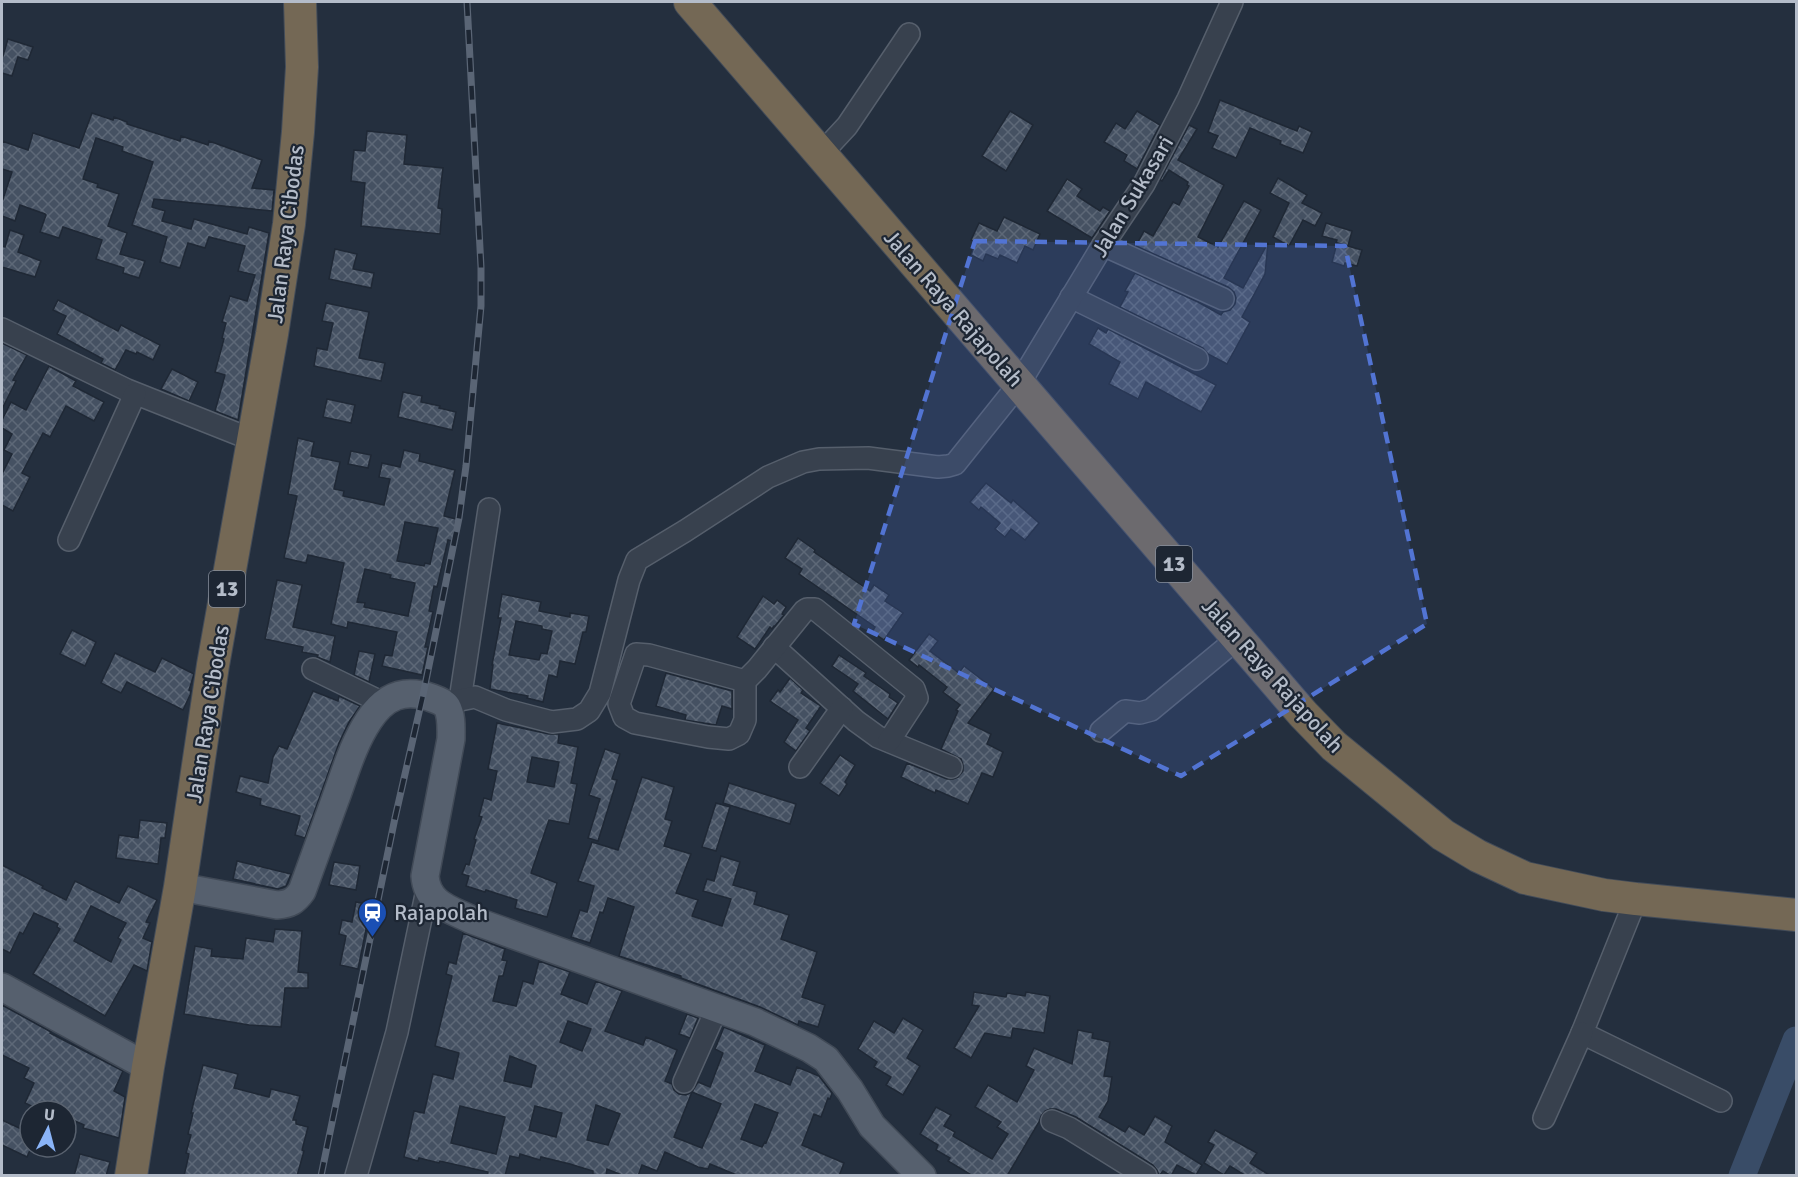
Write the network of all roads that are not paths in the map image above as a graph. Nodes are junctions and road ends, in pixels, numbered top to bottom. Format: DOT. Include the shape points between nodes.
graph roads {
  1 [pos="300,2"];
  2 [pos="690,2"];
  3 [pos="1232,2"];
  4 [pos="909,34"];
  5 [pos="821,154"];
  6 [pos="1103,245"];
  7 [pos="1071,297"];
  8 [pos="1223,299"];
  9 [pos="2,329"];
  10 [pos="1197,359"];
  11 [pos="1019,384"];
  12 [pos="135,394"];
  13 [pos="253,440"];
  14 [pos="489,509"];
  15 [pos="69,540"];
  16 [pos="812,598"];
  17 [pos="615,638"];
  18 [pos="1238,638"];
  19 [pos="774,647"];
  20 [pos="636,654"];
  21 [pos="313,669"];
  22 [pos="745,681"];
  23 [pos="383,703"];
  24 [pos="454,704"];
  25 [pos="842,708"];
  26 [pos="1101,731"];
  27 [pos="889,741"];
  28 [pos="800,767"];
  29 [pos="951,767"];
  30 [pos="180,887"];
  31 [pos="427,890"];
  32 [pos="1636,899"];
  33 [pos="1792,915"];
  34 [pos="2,987"];
  35 [pos="717,1008"];
  36 [pos="1582,1033"];
  37 [pos="148,1067"];
  38 [pos="684,1082"];
  39 [pos="1721,1101"];
  40 [pos="1544,1118"];
  41 [pos="1052,1121"];
  42 [pos="131,1176"];
  43 [pos="356,1176"];
  44 [pos="922,1176"];
  45 [pos="1146,1176"];
  1 -- 13 [label="highway, Jalan Raya Cibodas / 13" via="302,67 289,224"];
  2 -- 5 [label="highway, Jalan Raya Rajapolah / 13"];
  3 -- 6 [label="street, Jalan Sukasari" via="1144,184"];
  4 -- 5 [label="street" via="847,126"];
  5 -- 11 [label="highway, Jalan Raya Rajapolah / 13"];
  6 -- 7 [label="street, Jalan Sukasari"];
  6 -- 8 [label="street"];
  7 -- 10 [label="street"];
  7 -- 11 [label="street, Jalan Sukasari"];
  9 -- 12 [label="street"];
  11 -- 17 [label="street, Jalan Sukasari" via="955,464 938,467 868,458 819,459 768,477 637,560"];
  11 -- 18 [label="highway, Jalan Raya Rajapolah / 13"];
  12 -- 13 [label="street"];
  12 -- 15 [label="street"];
  13 -- 30 [label="highway, Jalan Raya Cibodas / 13" via="213,664"];
  14 -- 24 [label="street"];
  16 -- 19 [label="street"];
  17 -- 19 [label="street" via="664,655 741,672"];
  17 -- 20 [label="street"];
  17 -- 24 [label="street" via="600,693 589,711 577,719 552,722 475,697"];
  18 -- 26 [label="street" via="1151,710 1125,711"];
  18 -- 32 [label="highway, Jalan Raya Rajapolah / 13" via="1334,746 1443,835 1525,878"];
  19 -- 22 [label="street"];
  19 -- 25 [label="street"];
  19 -- 27 [label="street" via="804,611 815,609 902,678 914,688 917,698"];
  20 -- 22 [label="street"];
  20 -- 22 [label="street" via="618,704 624,717 635,723 729,739 739,734 745,720"];
  21 -- 23 [label="street"];
  23 -- 24 [label="main road" via="391,697 417,694"];
  23 -- 30 [label="main road" via="352,752 296,900 277,904"];
  24 -- 31 [label="main road" via="425,876"];
  25 -- 27 [label="street" via="878,737"];
  25 -- 28 [label="street"];
  27 -- 29 [label="street"];
  30 -- 37 [label="highway, Jalan Raya Cibodas / 13"];
  31 -- 35 [label="main road" via="436,902 472,920"];
  31 -- 43 [label="street" via="397,1032"];
  32 -- 33 [label="highway, Jalan Raya Rajapolah / 13"];
  32 -- 36 [label="street"];
  34 -- 37 [label="main road"];
  35 -- 38 [label="street"];
  35 -- 44 [label="main road" via="826,1059 872,1126"];
  36 -- 39 [label="street"];
  36 -- 40 [label="street"];
  37 -- 42 [label="highway, Jalan Raya Cibodas / 13"];
  41 -- 45 [label="street"];
}
